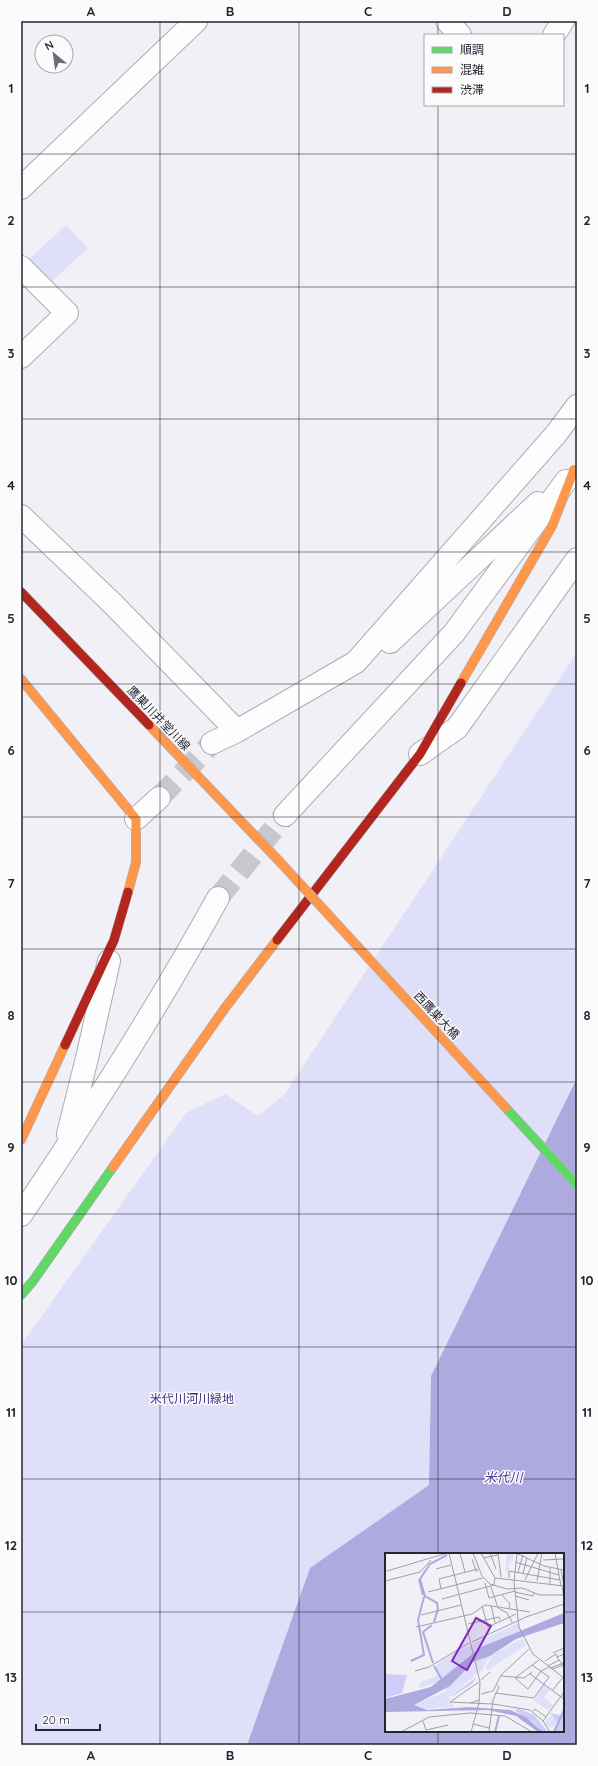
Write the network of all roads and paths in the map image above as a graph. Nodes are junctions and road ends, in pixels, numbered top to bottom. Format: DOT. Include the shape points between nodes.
graph roads {
  1 [pos="196,21"];
  2 [pos="447,21"];
  3 [pos="563,21"];
  4 [pos="459,34"];
  5 [pos="555,34"];
  6 [pos="21,188"];
  7 [pos="21,267"];
  8 [pos="21,357"];
  9 [pos="577,406"];
  10 [pos="576,467"];
  11 [pos="21,516"];
  12 [pos="577,559"];
  13 [pos="21,592"];
  14 [pos="356,662"];
  15 [pos="21,679"];
  16 [pos="237,731"];
  17 [pos="212,743"];
  18 [pos="420,754"];
  19 [pos="159,798"];
  20 [pos="285,815"];
  21 [pos="136,819"];
  22 [pos="280,862"];
  23 [pos="218,898"];
  24 [pos="114,940"];
  25 [pos="21,1140"];
  26 [pos="63,1154"];
  27 [pos="577,1185"];
  28 [pos="21,1215"];
  29 [pos="21,1295"];
  1 -- 6 [label="street"];
  2 -- 4 [label="street"];
  3 -- 5 [label="street"];
  7 -- 8 [label="street" via="67,313"];
  9 -- 14 [label="street" via="556,434"];
  10 -- 14 [label="street" via="392,641"];
  10 -- 18 [label="street" via="552,526"];
  10 -- 20 [label="street" via="454,633"];
  11 -- 16 [label="street" via="112,603"];
  12 -- 18 [label="street" via="457,728"];
  13 -- 22 [label="street, 鷹巣川井堂川線"];
  14 -- 16 [label="street"];
  15 -- 21 [label="street"];
  16 -- 17 [label="street"];
  18 -- 29 [label="street" via="225,1008"];
  19 -- 21 [label="street"];
  21 -- 24 [label="street" via="136,862"];
  22 -- 27 [label="street, 西鷹巣大橋, bridge"];
  23 -- 26 [label="street" via="180,966"];
  24 -- 25 [label="street"];
  24 -- 26 [label="street"];
  26 -- 28 [label="street"];
}
